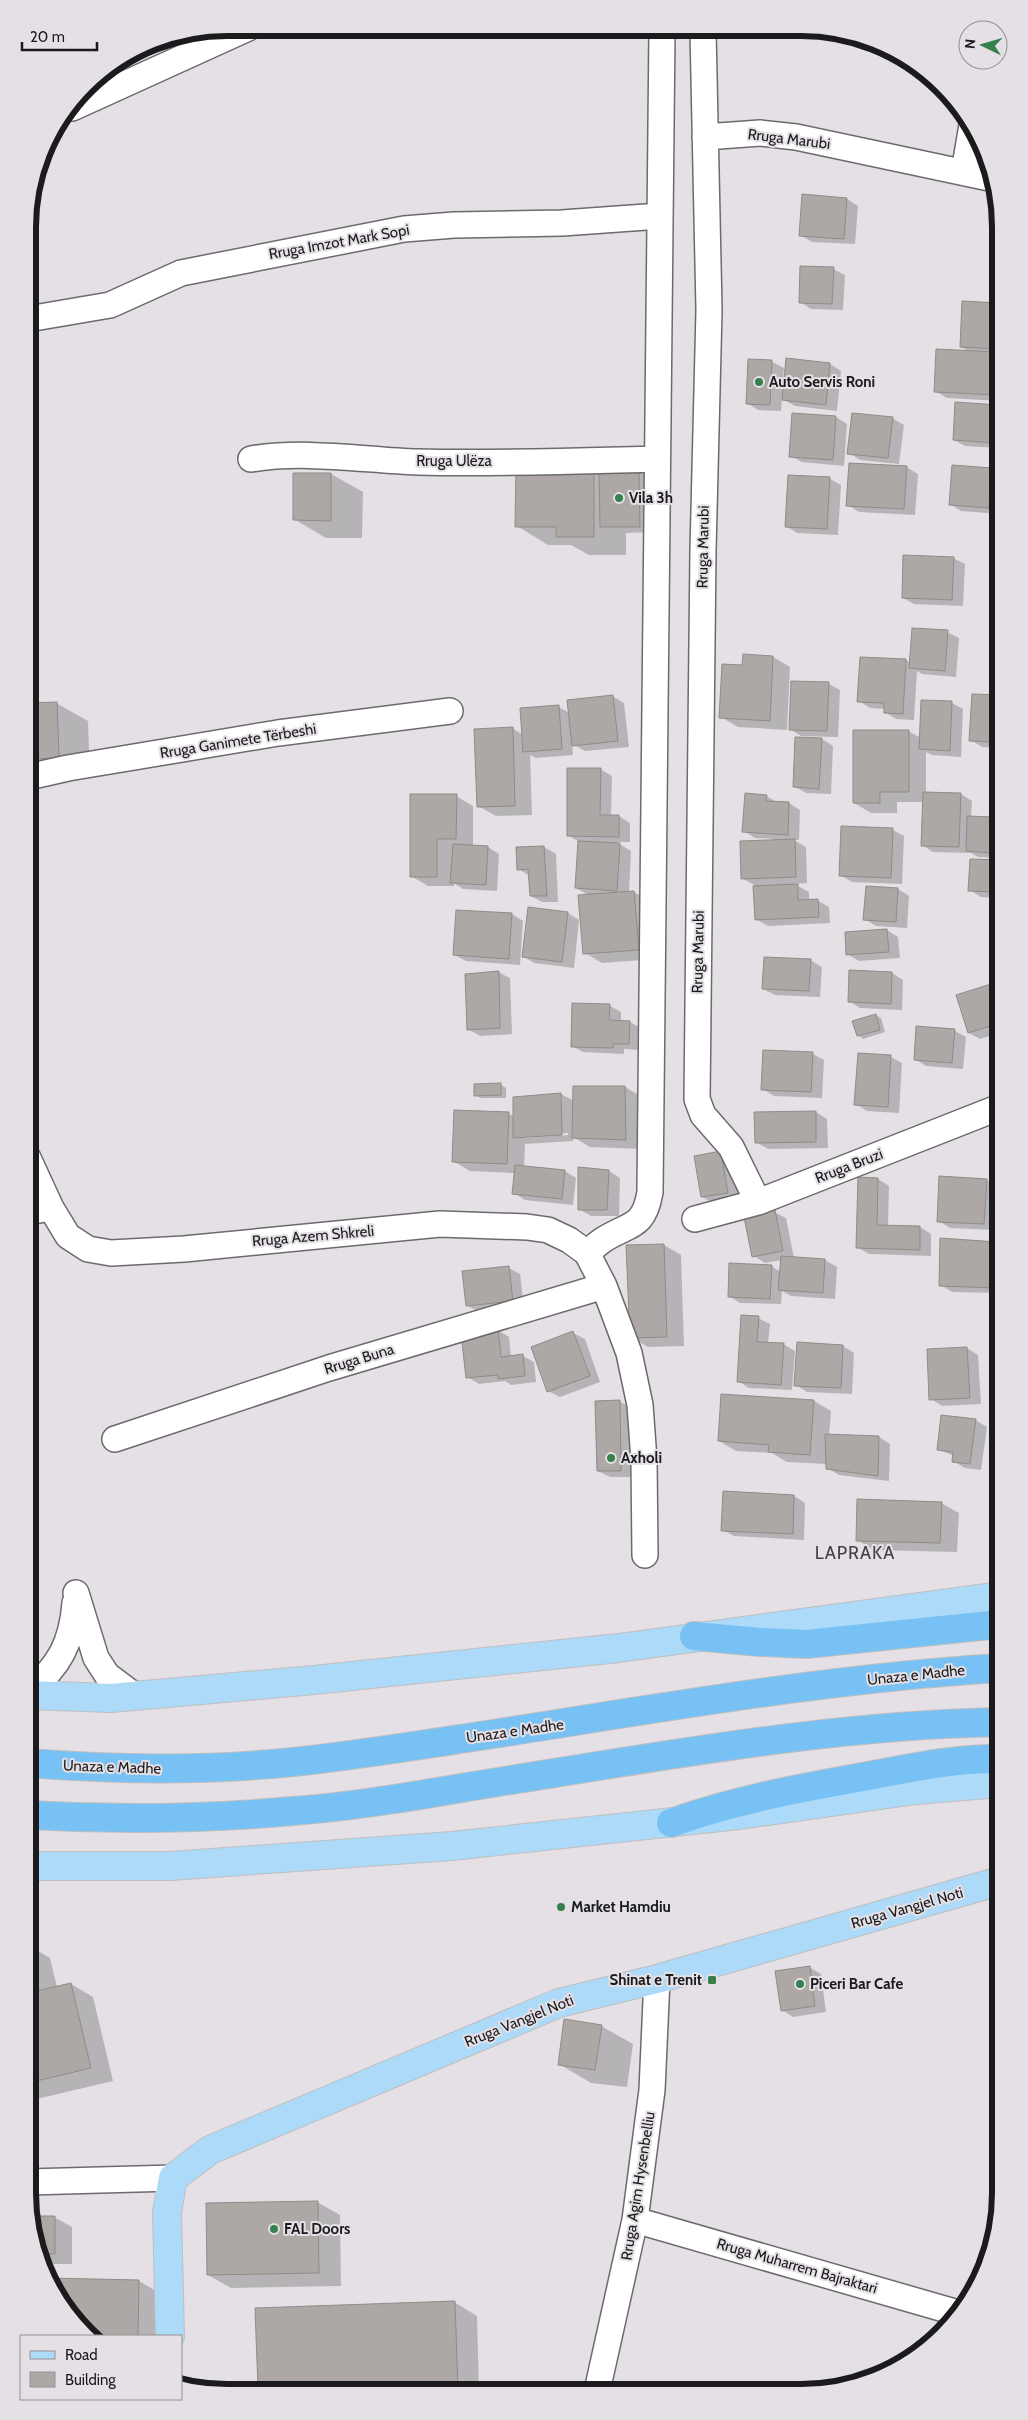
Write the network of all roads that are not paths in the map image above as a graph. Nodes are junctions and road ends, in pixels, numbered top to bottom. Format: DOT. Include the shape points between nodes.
graph roads {
  1 [pos="230,36"];
  2 [pos="662,36"];
  3 [pos="703,36"];
  4 [pos="82,103"];
  5 [pos="705,137"];
  6 [pos="970,139"];
  7 [pos="964,172"];
  8 [pos="985,177"];
  9 [pos="660,216"];
  10 [pos="36,318"];
  11 [pos="250,459"];
  12 [pos="657,459"];
  13 [pos="450,711"];
  14 [pos="36,775"];
  15 [pos="992,1110"];
  16 [pos="36,1196"];
  17 [pos="758,1202"];
  18 [pos="39,1210"];
  19 [pos="695,1219"];
  20 [pos="587,1253"];
  21 [pos="604,1286"];
  22 [pos="115,1439"];
  23 [pos="645,1555"];
  24 [pos="992,1597"];
  25 [pos="992,1625"];
  26 [pos="694,1636"];
  27 [pos="992,1669"];
  28 [pos="36,1685"];
  29 [pos="36,1694"];
  30 [pos="135,1696"];
  31 [pos="992,1722"];
  32 [pos="992,1759"];
  33 [pos="36,1764"];
  34 [pos="992,1784"];
  35 [pos="36,1815"];
  36 [pos="671,1822"];
  37 [pos="36,1866"];
  38 [pos="992,1883"];
  39 [pos="657,1979"];
  40 [pos="173,2178"];
  41 [pos="36,2182"];
  42 [pos="635,2220"];
  43 [pos="951,2311"];
  44 [pos="170,2335"];
  45 [pos="599,2384"];
  1 -- 4 [label="street"];
  2 -- 9 [label="street"];
  3 -- 5 [label="street"];
  5 -- 7 [label="street, Rruga Marubi" via="752,133 796,137"];
  5 -- 17 [label="street, Rruga Marubi" via="709,310 696,1099 703,1116 731,1146"];
  6 -- 7 [label="street"];
  7 -- 8 [label="street, Rruga Marubi"];
  9 -- 10 [label="street, Rruga Imzot Mark Sopi" via="404,230 181,273 110,305"];
  9 -- 12 [label="street"];
  11 -- 12 [label="street, Rruga Ulëza" via="287,456 419,462"];
  12 -- 20 [label="street" via="650,1192 648,1207 632,1227 602,1240"];
  13 -- 14 [label="street, Rruga Ganimete Tërbeshi" via="278,733"];
  15 -- 17 [label="street, Rruga Bruzi"];
  16 -- 18 [label="street, Rruga Azem Shkreli"];
  17 -- 19 [label="street, Rruga Bruzi"];
  18 -- 20 [label="street, Rruga Azem Shkreli" via="88,1249 111,1253 440,1224 548,1230"];
  20 -- 21 [label="street"];
  21 -- 22 [label="street, Rruga Buna" via="329,1368"];
  21 -- 23 [label="street" via="629,1353 640,1405"];
  24 -- 26 [label="main road"];
  25 -- 26 [label="highway" via="806,1644"];
  26 -- 30 [label="main road" via="599,1650"];
  27 -- 33 [label="highway, Unaza e Madhe" via="773,1692 292,1762 122,1769"];
  28 -- 30 [label="street" via="68,1645 76,1593 96,1658 107,1675"];
  29 -- 30 [label="main road"];
  31 -- 35 [label="highway" via="884,1726 812,1735 432,1794 293,1811 160,1818"];
  32 -- 36 [label="highway" via="956,1760 780,1792"];
  34 -- 36 [label="main road" via="916,1790"];
  36 -- 37 [label="main road" via="452,1846 217,1863 116,1868"];
  38 -- 39 [label="main road, Rruga Vangjel Noti"];
  39 -- 40 [label="main road, Rruga Vangjel Noti" via="559,2003 210,2150"];
  39 -- 42 [label="street, Rruga Agim Hysenbelliu" via="652,2090"];
  40 -- 41 [label="street"];
  40 -- 44 [label="main road" via="167,2212"];
  42 -- 43 [label="street, Rruga Muharrem Bajraktari"];
  42 -- 45 [label="street, Rruga Agim Hysenbelliu"];
}
